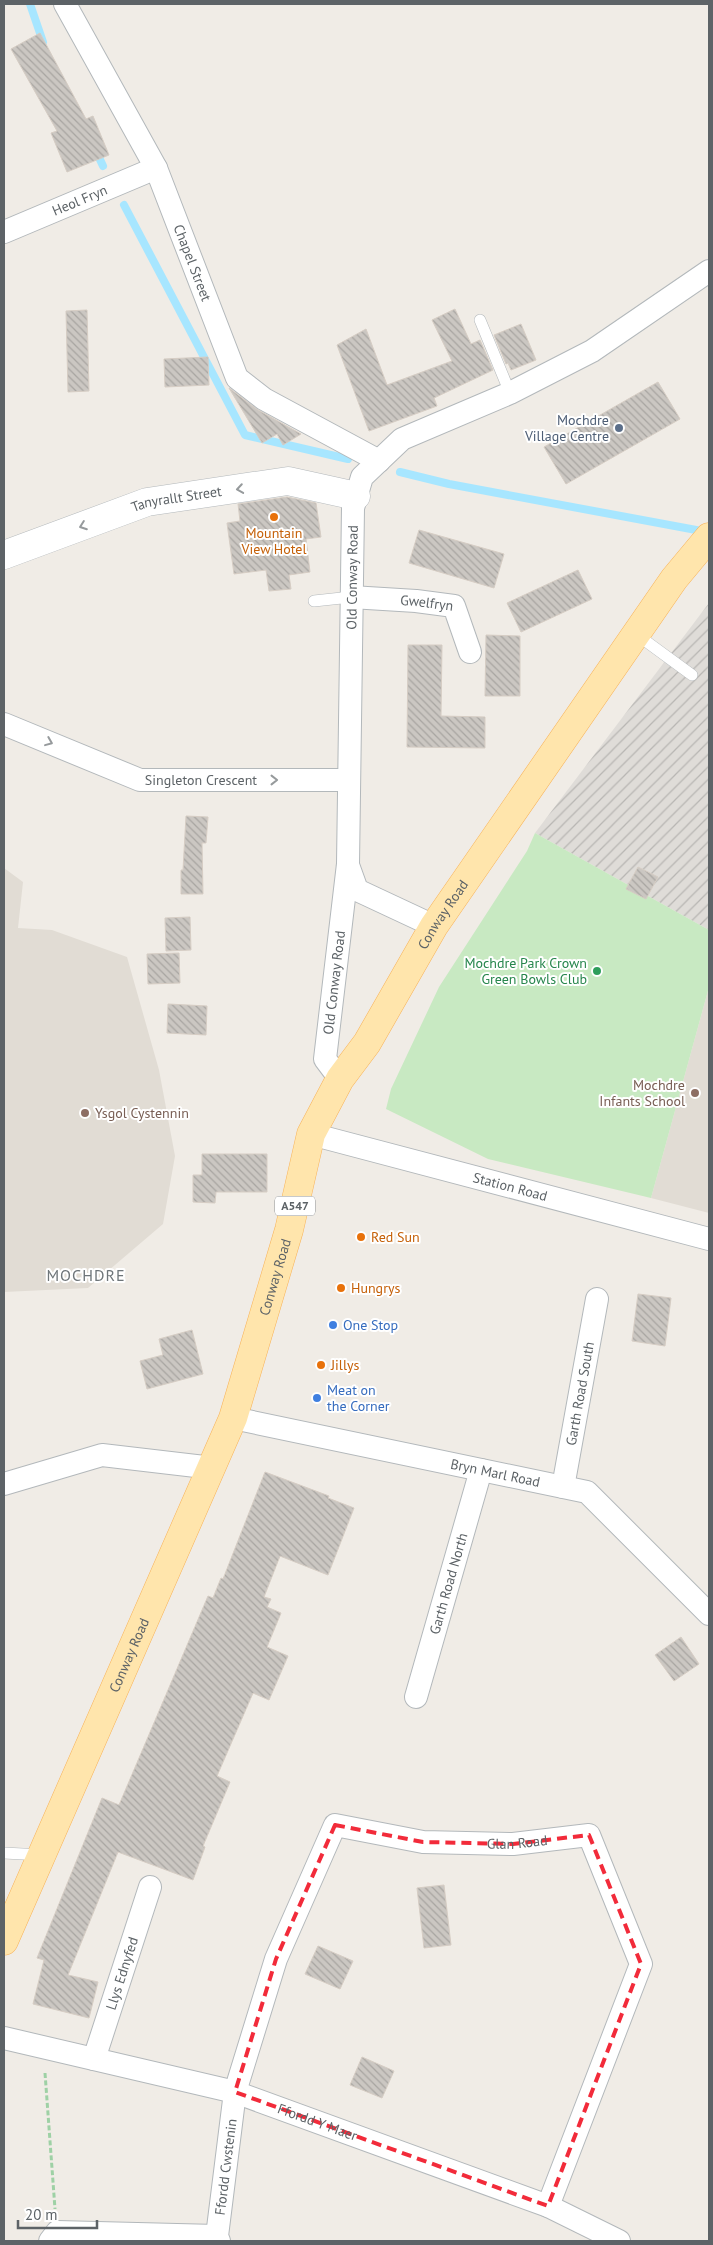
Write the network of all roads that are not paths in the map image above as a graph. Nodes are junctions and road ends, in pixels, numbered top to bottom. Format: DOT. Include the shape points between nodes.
graph roads {
  1 [pos="65,4"];
  2 [pos="156,168"];
  3 [pos="4,232"];
  4 [pos="709,271"];
  5 [pos="480,320"];
  6 [pos="510,392"];
  7 [pos="379,461"];
  8 [pos="356,496"];
  9 [pos="709,537"];
  10 [pos="4,555"];
  11 [pos="351,598"];
  12 [pos="314,601"];
  13 [pos="636,634"];
  14 [pos="470,652"];
  15 [pos="692,675"];
  16 [pos="4,724"];
  17 [pos="349,780"];
  18 [pos="348,864"];
  19 [pos="434,926"];
  20 [pos="340,1079"];
  21 [pos="311,1134"];
  22 [pos="709,1239"];
  23 [pos="597,1299"];
  24 [pos="233,1418"];
  25 [pos="212,1468"];
  26 [pos="481,1470"];
  27 [pos="4,1484"];
  28 [pos="563,1487"];
  29 [pos="709,1614"];
  30 [pos="416,1697"];
  31 [pos="4,1853"];
  32 [pos="42,1855"];
  33 [pos="150,1887"];
  34 [pos="4,1941"];
  35 [pos="4,2038"];
  36 [pos="94,2059"];
  37 [pos="236,2092"];
  38 [pos="548,2206"];
  39 [pos="53,2236"];
  40 [pos="218,2239"];
  41 [pos="620,2241"];
  1 -- 2 [label="street, Chapel Street"];
  2 -- 3 [label="street, Heol Fryn"];
  2 -- 7 [label="street, Chapel Street" via="237,378 264,399"];
  4 -- 6 [label="street, Old Conway Road" via="592,351"];
  5 -- 6 [label="lane"];
  6 -- 7 [label="street, Old Conway Road" via="402,439"];
  7 -- 8 [label="street, Old Conway Road" via="362,476"];
  8 -- 10 [label="street, Tanyrallt Street, one-way" via="288,481 148,502"];
  8 -- 11 [label="street, Old Conway Road"];
  9 -- 13 [label="main road, Conway Road / A547" via="674,579"];
  11 -- 12 [label="lane"];
  11 -- 14 [label="street, Gwelfryn" via="454,606"];
  11 -- 17 [label="street, Old Conway Road"];
  13 -- 15 [label="lane"];
  13 -- 19 [label="main road, Conway Road / A547"];
  16 -- 17 [label="street, Singleton Crescent, one-way" via="140,780"];
  17 -- 18 [label="street, Old Conway Road"];
  18 -- 19 [label="street" via="357,890"];
  18 -- 20 [label="street, Old Conway Road" via="325,1059"];
  19 -- 20 [label="main road, Conway Road / A547" via="367,1043"];
  20 -- 21 [label="main road, Conway Road / A547"];
  21 -- 22 [label="street, Station Road"];
  21 -- 24 [label="main road, Conway Road / A547" via="289,1230"];
  23 -- 28 [label="street, Garth Road South"];
  24 -- 25 [label="main road, Conway Road / A547"];
  24 -- 26 [label="street, Bryn Marl Road"];
  25 -- 27 [label="street" via="102,1455"];
  25 -- 32 [label="main road, Conway Road / A547"];
  26 -- 28 [label="street, Bryn Marl Road"];
  26 -- 30 [label="street, Garth Road North"];
  28 -- 29 [label="street, Bryn Marl Road" via="587,1492"];
  31 -- 32 [label="lane"];
  32 -- 34 [label="main road, Conway Road / A547"];
  33 -- 36 [label="street, Llys Ednyfed"];
  35 -- 36 [label="street, Ffordd Y Maer"];
  36 -- 37 [label="street, Ffordd Y Maer"];
  37 -- 38 [label="street, Ffordd Y Maer"];
  37 -- 38 [label="street, Glan Road" via="276,1959 335,1825 423,1842 513,1844 589,1835 641,1964"];
  37 -- 40 [label="street, Ffordd Cwstenin"];
  38 -- 41 [label="street, Ffordd Y Maer"];
  39 -- 40 [label="street"];
}
